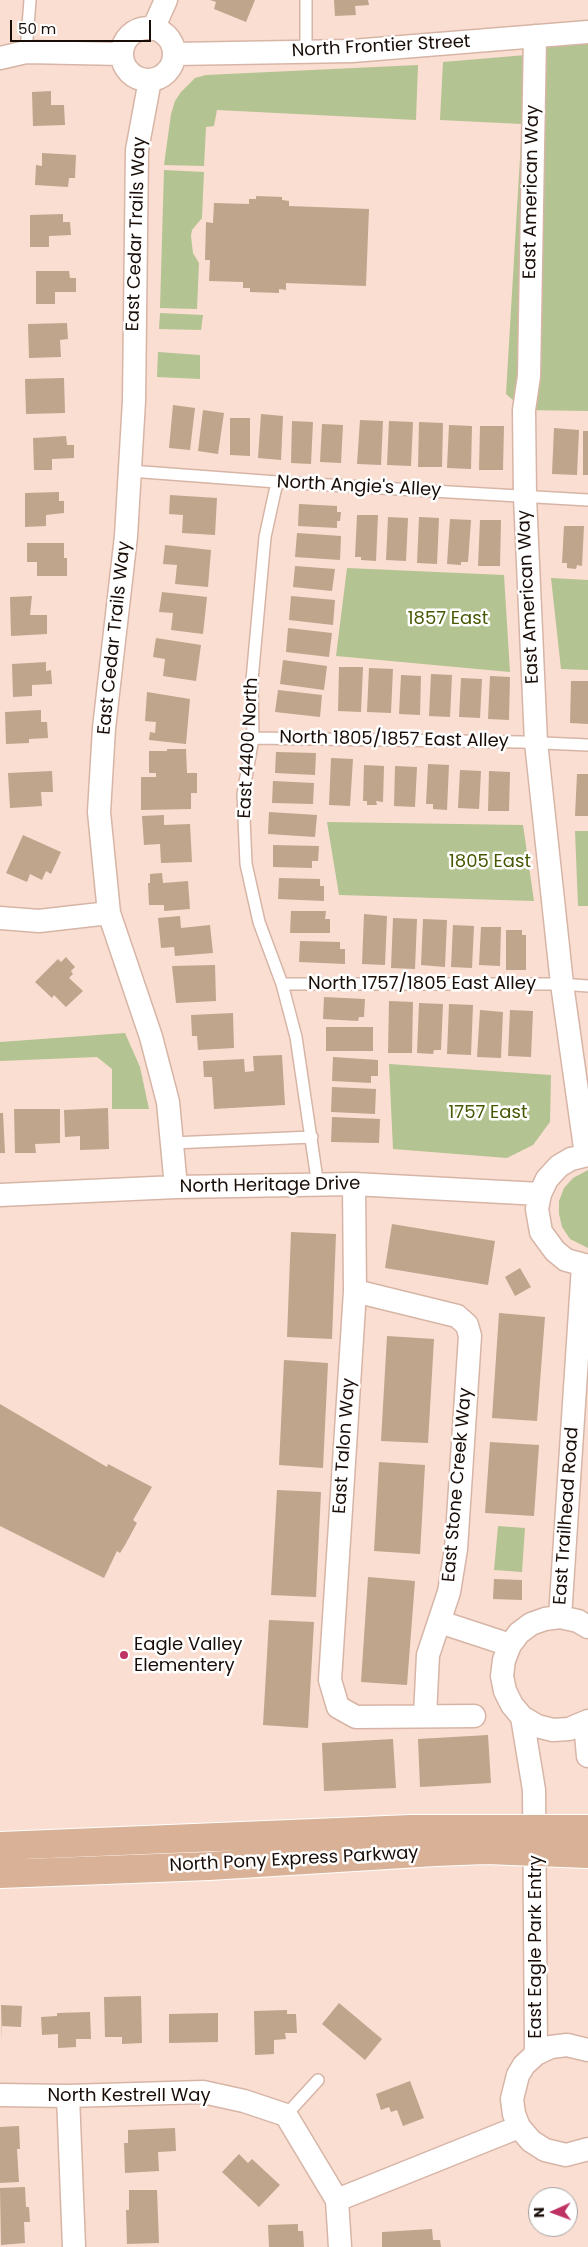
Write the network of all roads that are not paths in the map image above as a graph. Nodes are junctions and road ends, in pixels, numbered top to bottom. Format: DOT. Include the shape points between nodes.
graph roads {
  1 [pos="30,0"];
  2 [pos="166,0"];
  3 [pos="306,0"];
  4 [pos="154,29"];
  5 [pos="588,32"];
  6 [pos="535,36"];
  7 [pos="306,51"];
  8 [pos="26,52"];
  9 [pos="122,54"];
  10 [pos="174,54"];
  11 [pos="0,58"];
  12 [pos="150,80"];
  13 [pos="130,471"];
  14 [pos="277,482"];
  15 [pos="525,498"];
  16 [pos="588,500"];
  17 [pos="253,738"];
  18 [pos="536,742"];
  19 [pos="588,745"];
  20 [pos="109,914"];
  21 [pos="0,918"];
  22 [pos="282,984"];
  23 [pos="562,984"];
  24 [pos="588,986"];
  25 [pos="312,1137"];
  26 [pos="172,1143"];
  27 [pos="587,1155"];
  28 [pos="354,1184"];
  29 [pos="318,1186"];
  30 [pos="176,1187"];
  31 [pos="540,1194"];
  32 [pos="0,1195"];
  33 [pos="585,1266"];
  34 [pos="355,1292"];
  35 [pos="560,1617"];
  36 [pos="440,1622"];
  37 [pos="588,1627"];
  38 [pos="510,1645"];
  39 [pos="425,1716"];
  40 [pos="474,1716"];
  41 [pos="522,1717"];
  42 [pos="587,1722"];
  43 [pos="588,1756"];
  44 [pos="588,1829"];
  45 [pos="535,1840"];
  46 [pos="0,1846"];
  47 [pos="588,1854"];
  48 [pos="0,1874"];
  49 [pos="588,2050"];
  50 [pos="536,2054"];
  51 [pos="318,2080"];
  52 [pos="0,2095"];
  53 [pos="68,2096"];
  54 [pos="286,2115"];
  55 [pos="519,2127"];
  56 [pos="588,2149"];
  57 [pos="337,2200"];
  58 [pos="74,2247"];
  59 [pos="340,2247"];
  1 -- 8 [label="lane"];
  2 -- 4 [label="street"];
  3 -- 7 [label="lane"];
  4 -- 9 [label="street" via="145,28 129,36"];
  4 -- 10 [label="street" via="168,38"];
  5 -- 6 [label="street, North Frontier Street"];
  6 -- 7 [label="street, North Frontier Street" via="433,46"];
  6 -- 15 [label="street, East American Way" via="529,376 524,410"];
  7 -- 10 [label="street, North Frontier Street"];
  8 -- 9 [label="street"];
  8 -- 11 [label="street"];
  9 -- 12 [label="street" via="127,69 133,75"];
  10 -- 12 [label="street" via="164,75"];
  12 -- 13 [label="street, East Cedar Trails Way" via="137,150"];
  13 -- 14 [label="lane, North Angie's Alley"];
  13 -- 20 [label="street, East Cedar Trails Way" via="126,536 104,728 99,812"];
  14 -- 15 [label="lane, North Angie's Alley"];
  14 -- 17 [label="lane, East 4400 North" via="265,537 258,606 252,680"];
  15 -- 16 [label="lane, North Angie's Alley"];
  15 -- 18 [label="street, East American Way"];
  17 -- 18 [label="lane, North 1805/1857 East Alley"];
  17 -- 22 [label="lane, East 4400 North" via="243,794 246,864 259,922"];
  18 -- 19 [label="lane, North 1805/1857 East Alley"];
  18 -- 23 [label="street, East American Way"];
  20 -- 21 [label="street" via="39,921"];
  20 -- 26 [label="street, East Cedar Trails Way" via="151,1040 168,1102"];
  22 -- 23 [label="lane, North 1757/1805 East Alley"];
  22 -- 25 [label="lane, East 4400 North" via="296,1037"];
  23 -- 24 [label="lane, North 1757/1805 East Alley"];
  23 -- 27 [label="street, East American Way"];
  25 -- 26 [label="lane"];
  25 -- 29 [label="lane, East 4400 North"];
  26 -- 30 [label="street, East Cedar Trails Way"];
  27 -- 31 [label="street" via="559,1166 547,1179"];
  28 -- 29 [label="street, North Heritage Drive"];
  28 -- 31 [label="street, North Heritage Drive"];
  28 -- 34 [label="street, East Talon Way"];
  29 -- 30 [label="street, North Heritage Drive"];
  30 -- 32 [label="street, North Heritage Drive"];
  31 -- 33 [label="street" via="538,1208 542,1232 566,1260"];
  33 -- 35 [label="street, East Trailhead Road"];
  34 -- 36 [label="street, East Stone Creek Way" via="457,1316 467,1325 470,1336 456,1549"];
  34 -- 39 [label="street, East Talon Way" via="330,1680 338,1707 356,1717"];
  35 -- 37 [label="street"];
  35 -- 38 [label="street" via="531,1624"];
  36 -- 38 [label="street"];
  36 -- 39 [label="street, East Stone Creek Way" via="428,1655"];
  38 -- 41 [label="street" via="504,1660 503,1684 512,1705"];
  39 -- 40 [label="street"];
  41 -- 42 [label="street" via="553,1730 569,1729"];
  41 -- 45 [label="street" via="534,1790"];
  42 -- 43 [label="street"];
  44 -- 45 [label="main road, North Pony Express Parkway"];
  45 -- 46 [label="main road, North Pony Express Parkway" via="411,1829"];
  45 -- 47 [label="main road, North Pony Express Parkway"];
  45 -- 48 [label="main road, North Pony Express Parkway" via="435,1852 209,1866"];
  45 -- 50 [label="street, East Eagle Park Entry"];
  49 -- 50 [label="street" via="567,2045 551,2047"];
  50 -- 55 [label="street" via="524,2065 513,2089 514,2114"];
  51 -- 54 [label="lane"];
  52 -- 53 [label="street, North Kestrell Way"];
  53 -- 54 [label="street, North Kestrell Way" via="203,2092"];
  53 -- 58 [label="street"];
  54 -- 57 [label="street"];
  55 -- 56 [label="street" via="531,2141 545,2150 566,2155"];
  55 -- 57 [label="street"];
  57 -- 59 [label="street"];
}
